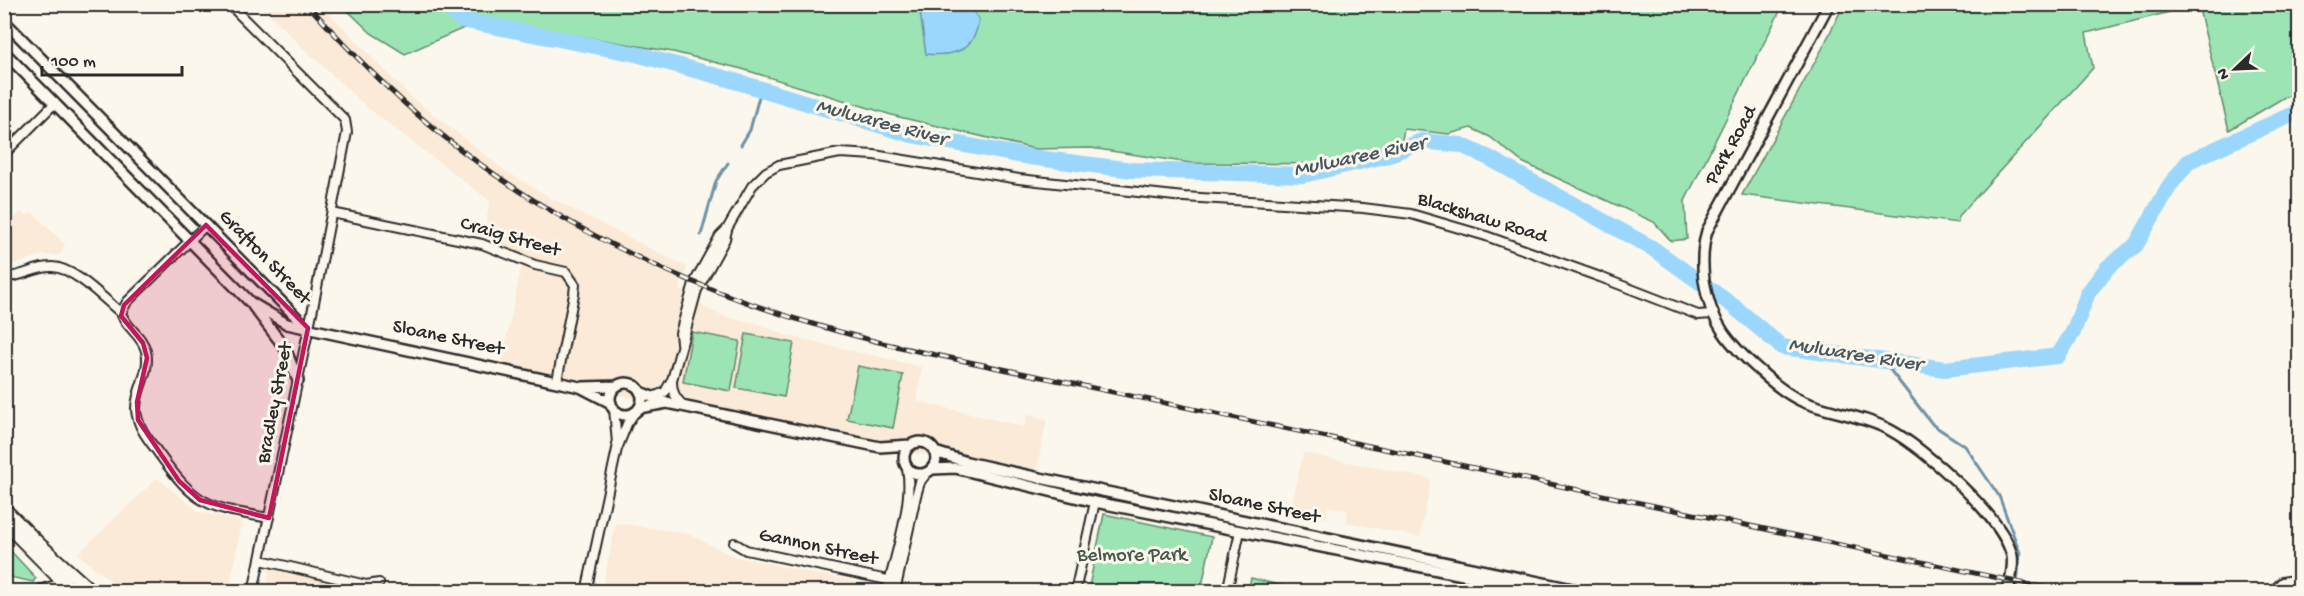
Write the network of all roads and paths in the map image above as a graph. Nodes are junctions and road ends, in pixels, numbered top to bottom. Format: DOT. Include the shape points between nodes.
graph roads {
  1 [pos="230,4"];
  2 [pos="1829,4"];
  3 [pos="4,21"];
  4 [pos="4,52"];
  5 [pos="55,103"];
  6 [pos="4,154"];
  7 [pos="332,213"];
  8 [pos="206,225"];
  9 [pos="190,240"];
  10 [pos="4,277"];
  11 [pos="250,302"];
  12 [pos="121,313"];
  13 [pos="1712,314"];
  14 [pos="308,328"];
  15 [pos="672,380"];
  16 [pos="298,381"];
  17 [pos="557,381"];
  18 [pos="617,386"];
  19 [pos="580,387"];
  20 [pos="640,392"];
  21 [pos="653,397"];
  22 [pos="667,403"];
  23 [pos="612,406"];
  24 [pos="685,407"];
  25 [pos="637,410"];
  26 [pos="910,445"];
  27 [pos="880,447"];
  28 [pos="617,449"];
  29 [pos="935,452"];
  30 [pos="905,465"];
  31 [pos="929,471"];
  32 [pos="1035,477"];
  33 [pos="1095,502"];
  34 [pos="1182,508"];
  35 [pos="4,509"];
  36 [pos="269,518"];
  37 [pos="4,522"];
  38 [pos="1279,522"];
  39 [pos="1240,531"];
  40 [pos="1296,531"];
  41 [pos="734,543"];
  42 [pos="261,560"];
  43 [pos="2300,579"];
  44 [pos="893,581"];
  45 [pos="379,583"];
  46 [pos="66,584"];
  47 [pos="41,590"];
  48 [pos="92,591"];
  49 [pos="253,591"];
  50 [pos="586,591"];
  51 [pos="887,591"];
  52 [pos="895,591"];
  53 [pos="1075,591"];
  54 [pos="1227,591"];
  55 [pos="1548,591"];
  56 [pos="1587,591"];
  57 [pos="2008,591"];
  58 [pos="2272,591"];
  1 -- 7 [label="street, Bradley Street" via="345,120 347,132"];
  2 -- 13 [label="street, Park Road" via="1704,240 1706,296"];
  3 -- 8 [label="street, Grafton Street"];
  4 -- 5 [label="street, Grafton Street"];
  5 -- 6 [label="street"];
  5 -- 9 [label="street, Grafton Street"];
  7 -- 14 [label="street, Bradley Street"];
  7 -- 17 [label="street, Craig Street" via="482,244 535,265 566,272 575,285"];
  8 -- 9 [label="street"];
  8 -- 14 [label="street, Grafton Street"];
  9 -- 11 [label="street, Grafton Street"];
  9 -- 12 [label="street" via="127,302"];
  10 -- 12 [label="street" via="51,266 60,268 71,272"];
  11 -- 14 [label="street, Grafton Street" via="287,324"];
  11 -- 16 [label="street" via="285,348"];
  12 -- 36 [label="street" via="146,350 147,366 136,411 154,448 179,481 200,500"];
  13 -- 15 [label="street, Blackshaw Road" via="1698,315 1486,236 1411,214 1096,188 840,153 790,162 770,170 748,191 699,285"];
  13 -- 57 [label="street" via="1727,337 1784,391 1815,406 1889,429 1964,490 1993,519 2009,547 2012,561"];
  14 -- 16 [label="street, Bradley Street"];
  14 -- 17 [label="street, Sloane Street"];
  15 -- 21 [label="street" via="665,392"];
  15 -- 24 [label="street" via="672,391"];
  16 -- 36 [label="street, Bradley Street"];
  17 -- 19 [label="street, Sloane Street"];
  18 -- 19 [label="street, Sloane Street"];
  18 -- 20 [label="street" via="630,384"];
  18 -- 23 [label="street" via="611,394"];
  19 -- 23 [label="street, Sloane Street"];
  20 -- 21 [label="street"];
  20 -- 25 [label="street" via="642,400"];
  21 -- 22 [label="street"];
  22 -- 24 [label="street"];
  22 -- 25 [label="street"];
  23 -- 25 [label="street" via="621,414"];
  23 -- 28 [label="street"];
  24 -- 27 [label="street"];
  25 -- 28 [label="street"];
  26 -- 27 [label="street"];
  26 -- 29 [label="street" via="921,442"];
  26 -- 30 [label="street" via="905,452"];
  27 -- 30 [label="street"];
  28 -- 50 [label="street"];
  29 -- 31 [label="street" via="936,459"];
  29 -- 32 [label="street, Sloane Street"];
  30 -- 31 [label="street" via="916,474"];
  30 -- 44 [label="street" via="909,480"];
  31 -- 33 [label="street, Sloane Street" via="944,467 966,471"];
  31 -- 44 [label="street" via="920,482"];
  32 -- 33 [label="street" via="1082,492"];
  32 -- 34 [label="street, Sloane Street"];
  33 -- 39 [label="street, Sloane Street"];
  33 -- 53 [label="street"];
  34 -- 39 [label="street" via="1195,516 1236,525"];
  34 -- 40 [label="street, Sloane Street"];
  35 -- 46 [label="main road"];
  36 -- 42 [label="street, Bradley Street"];
  37 -- 46 [label="main road"];
  38 -- 40 [label="street"];
  39 -- 54 [label="street"];
  39 -- 55 [label="street, Sloane Street"];
  40 -- 56 [label="street, Sloane Street"];
  41 -- 44 [label="street, Gannon Street" via="746,550"];
  42 -- 45 [label="street" via="366,585"];
  42 -- 49 [label="street, Bradley Street"];
  43 -- 58 [label="street" via="2282,582"];
  44 -- 51 [label="street"];
  44 -- 52 [label="street"];
  46 -- 47 [label="street"];
  46 -- 48 [label="main road"];
}
